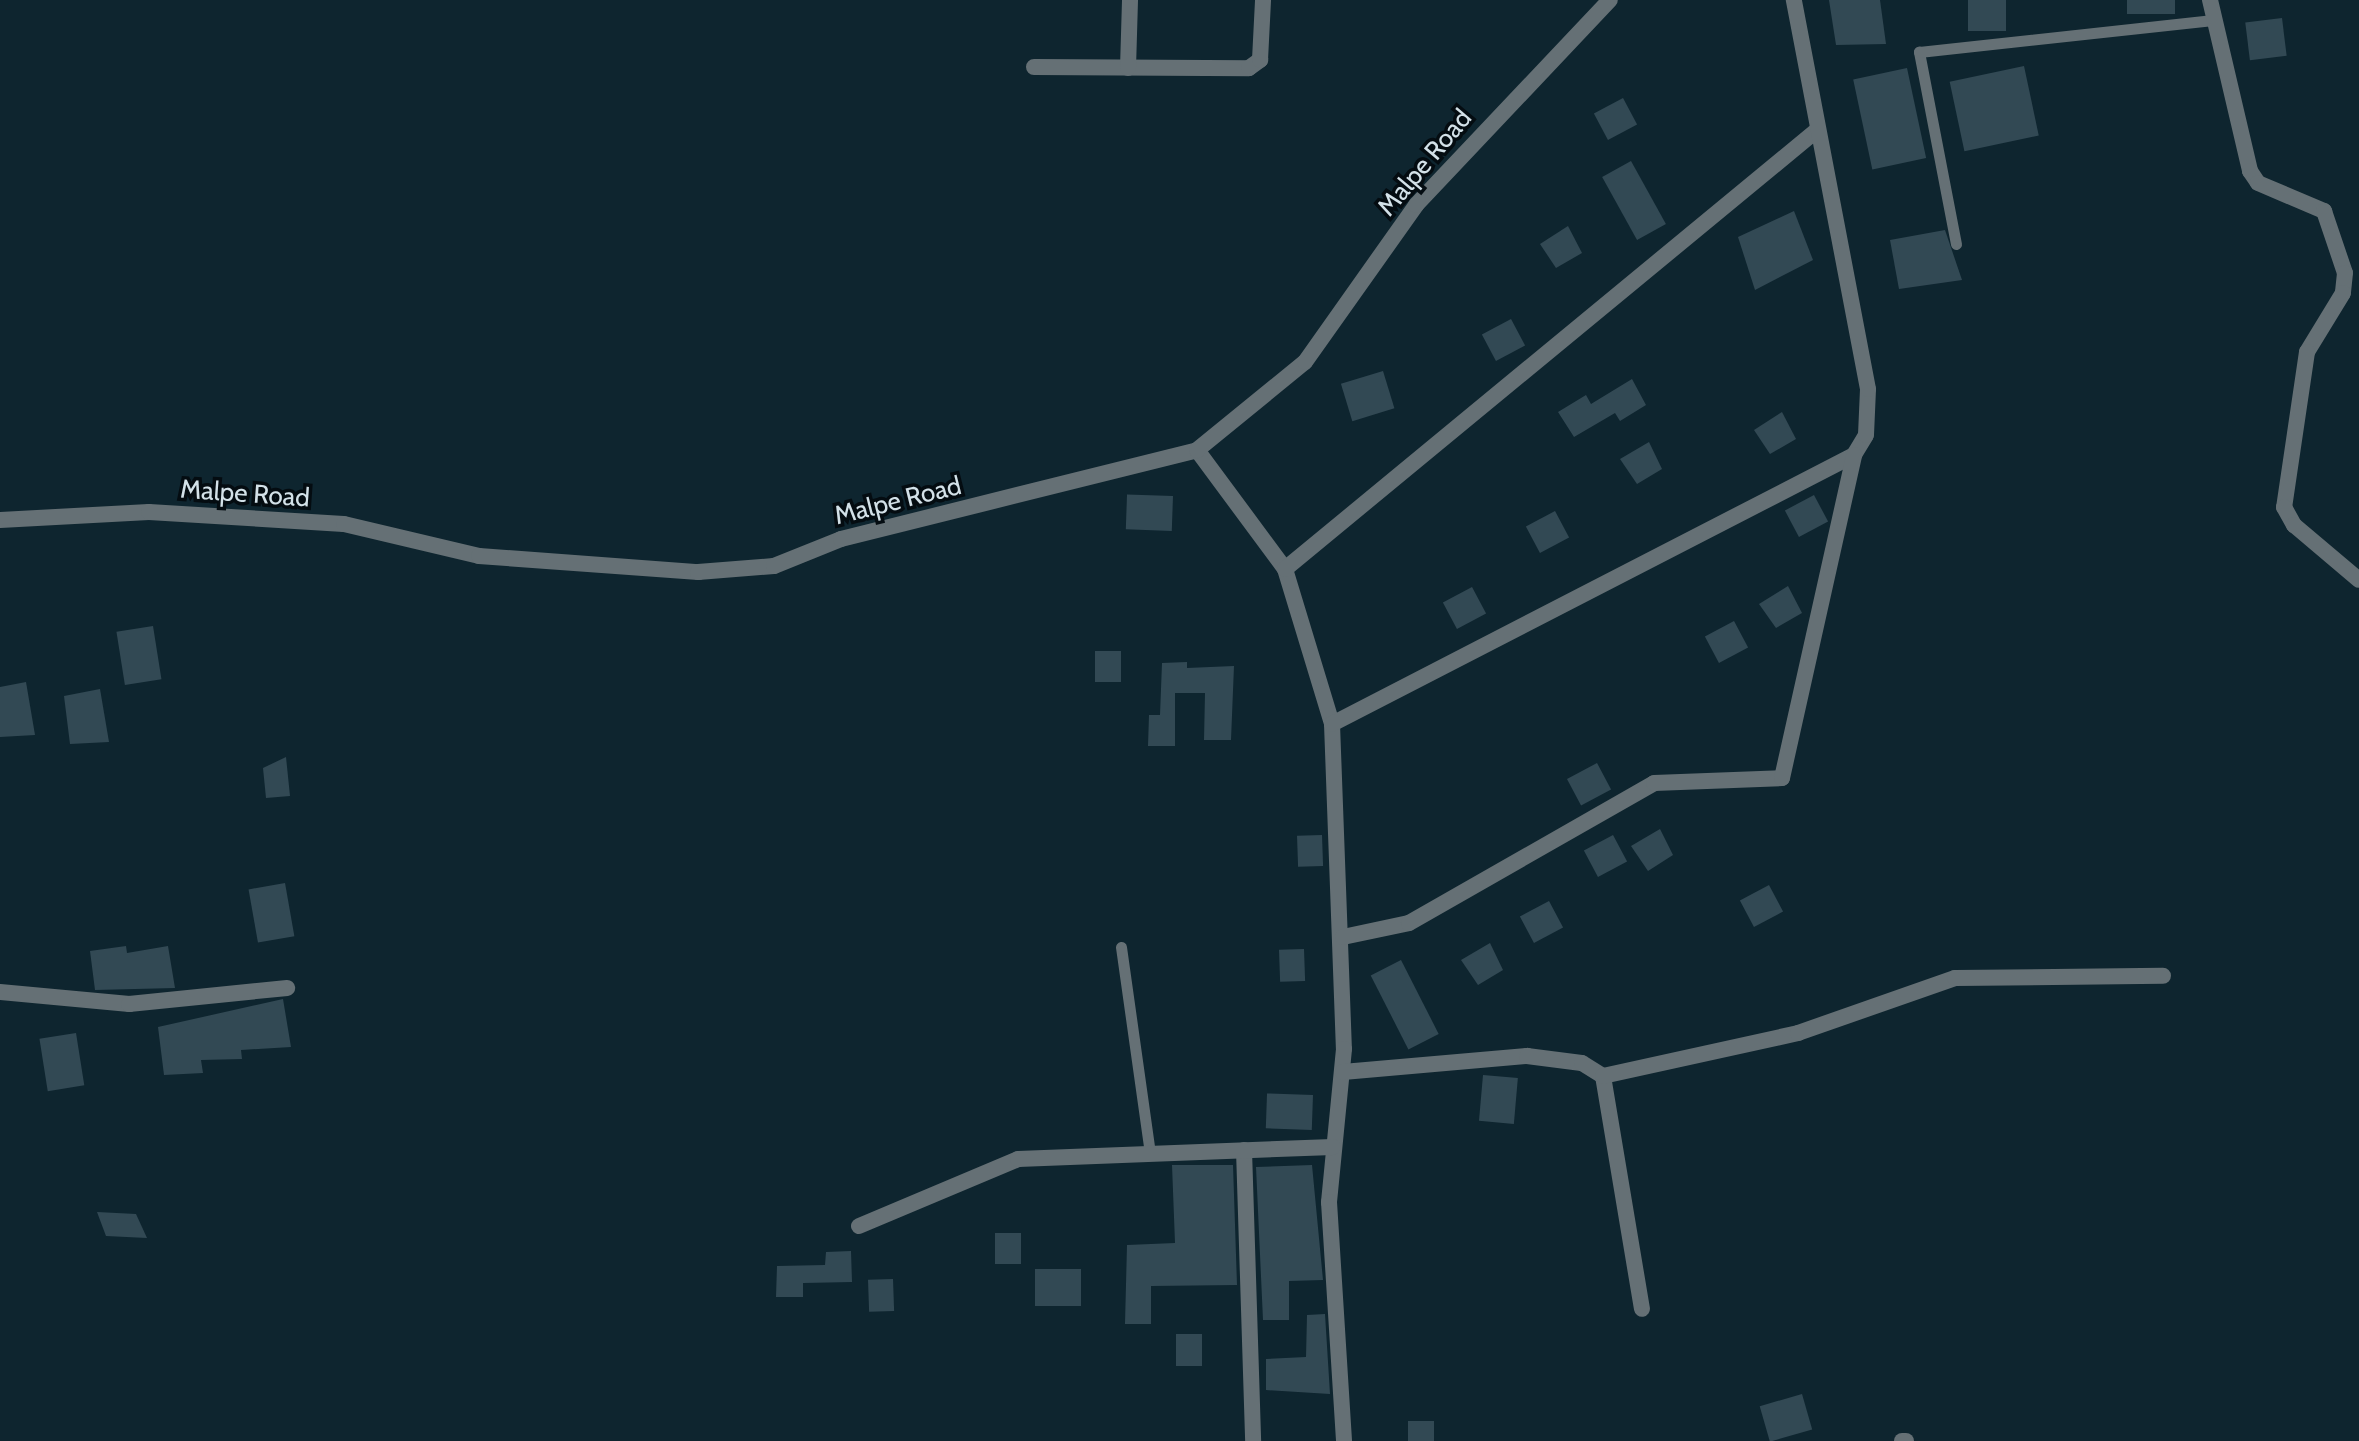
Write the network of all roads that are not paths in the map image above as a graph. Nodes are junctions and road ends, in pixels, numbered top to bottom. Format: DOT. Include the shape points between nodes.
graph roads {
  1 [pos="1130,0"];
  2 [pos="1263,0"];
  3 [pos="1610,0"];
  4 [pos="1794,0"];
  5 [pos="2210,0"];
  6 [pos="2215,20"];
  7 [pos="1034,67"];
  8 [pos="1128,68"];
  9 [pos="1816,131"];
  10 [pos="1956,244"];
  11 [pos="1197,450"];
  12 [pos="1854,455"];
  13 [pos="0,520"];
  14 [pos="1285,569"];
  15 [pos="2359,580"];
  16 [pos="1332,724"];
  17 [pos="1343,937"];
  18 [pos="1121,947"];
  19 [pos="2163,976"];
  20 [pos="287,988"];
  21 [pos="0,992"];
  22 [pos="1343,1072"];
  23 [pos="1603,1076"];
  24 [pos="1333,1147"];
  25 [pos="1244,1150"];
  26 [pos="1150,1154"];
  27 [pos="859,1226"];
  28 [pos="1642,1309"];
  29 [pos="1253,1441"];
  30 [pos="1344,1441"];
  1 -- 8 [label="street"];
  2 -- 8 [label="street" via="1255,66"];
  3 -- 11 [label="street, Malpe Road" via="1416,205 1305,362"];
  4 -- 9 [label="street"];
  5 -- 6 [label="street"];
  6 -- 10 [label="lane" via="1919,52"];
  6 -- 15 [label="street" via="2250,171 2258,183 2324,211 2345,273 2343,293 2307,352 2284,507 2294,525"];
  7 -- 8 [label="street"];
  9 -- 12 [label="street" via="1868,389 1866,435"];
  9 -- 14 [label="street"];
  11 -- 13 [label="street, Malpe Road" via="841,539 774,566 698,572 479,556 344,524 149,512"];
  11 -- 14 [label="street"];
  12 -- 16 [label="street"];
  12 -- 17 [label="street" via="1782,778 1654,783 1409,923"];
  14 -- 16 [label="street"];
  16 -- 17 [label="street"];
  17 -- 22 [label="street"];
  18 -- 26 [label="lane"];
  19 -- 23 [label="street" via="1955,978 1798,1033"];
  20 -- 21 [label="street" via="129,1004"];
  22 -- 23 [label="street" via="1527,1056 1582,1063"];
  22 -- 24 [label="street"];
  23 -- 28 [label="street"];
  24 -- 25 [label="street"];
  24 -- 30 [label="street" via="1329,1202"];
  25 -- 26 [label="street"];
  25 -- 29 [label="street"];
  26 -- 27 [label="street" via="1000,1163 898,1216"];
}
